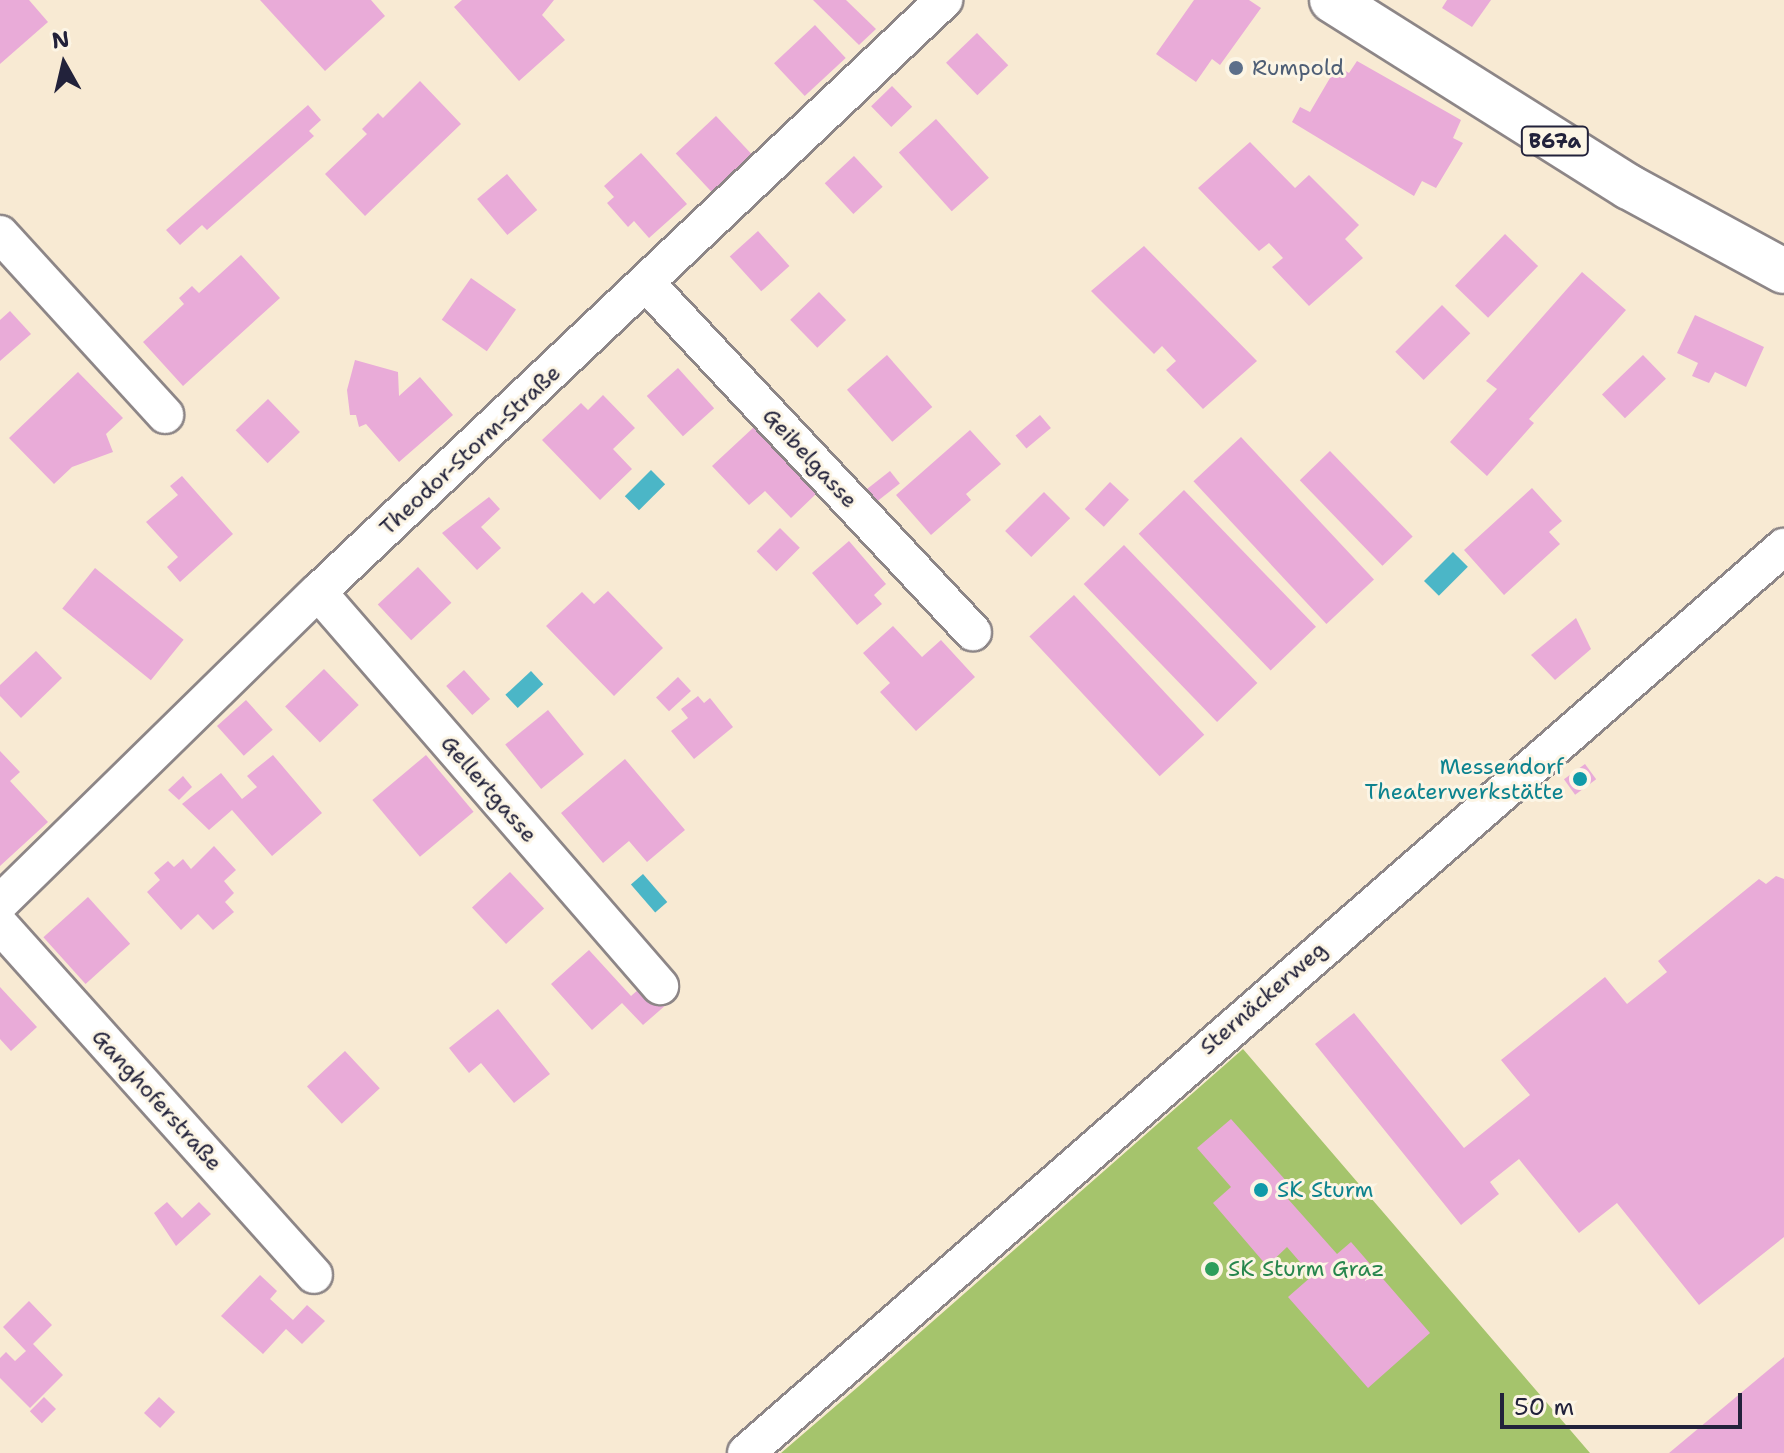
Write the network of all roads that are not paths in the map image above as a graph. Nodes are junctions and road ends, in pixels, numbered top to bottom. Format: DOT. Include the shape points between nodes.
graph roads {
  1 [pos="944,0"];
  2 [pos="1332,0"];
  3 [pos="0,234"];
  4 [pos="1784,271"];
  5 [pos="647,284"];
  6 [pos="165,415"];
  7 [pos="1784,547"];
  8 [pos="318,592"];
  9 [pos="973,632"];
  10 [pos="0,903"];
  11 [pos="0,925"];
  12 [pos="660,986"];
  13 [pos="314,1275"];
  14 [pos="746,1453"];
  1 -- 5 [label="street, Theodor-Storm-Straße"];
  2 -- 4 [label="main road, B67a" via="1629,187"];
  3 -- 6 [label="street"];
  5 -- 8 [label="street, Theodor-Storm-Straße"];
  5 -- 9 [label="street, Geibelgasse"];
  7 -- 14 [label="street, Sternäckerweg"];
  8 -- 10 [label="street, Theodor-Storm-Straße"];
  8 -- 12 [label="street, Gellertgasse"];
  11 -- 13 [label="street, Ganghoferstraße"];
}
